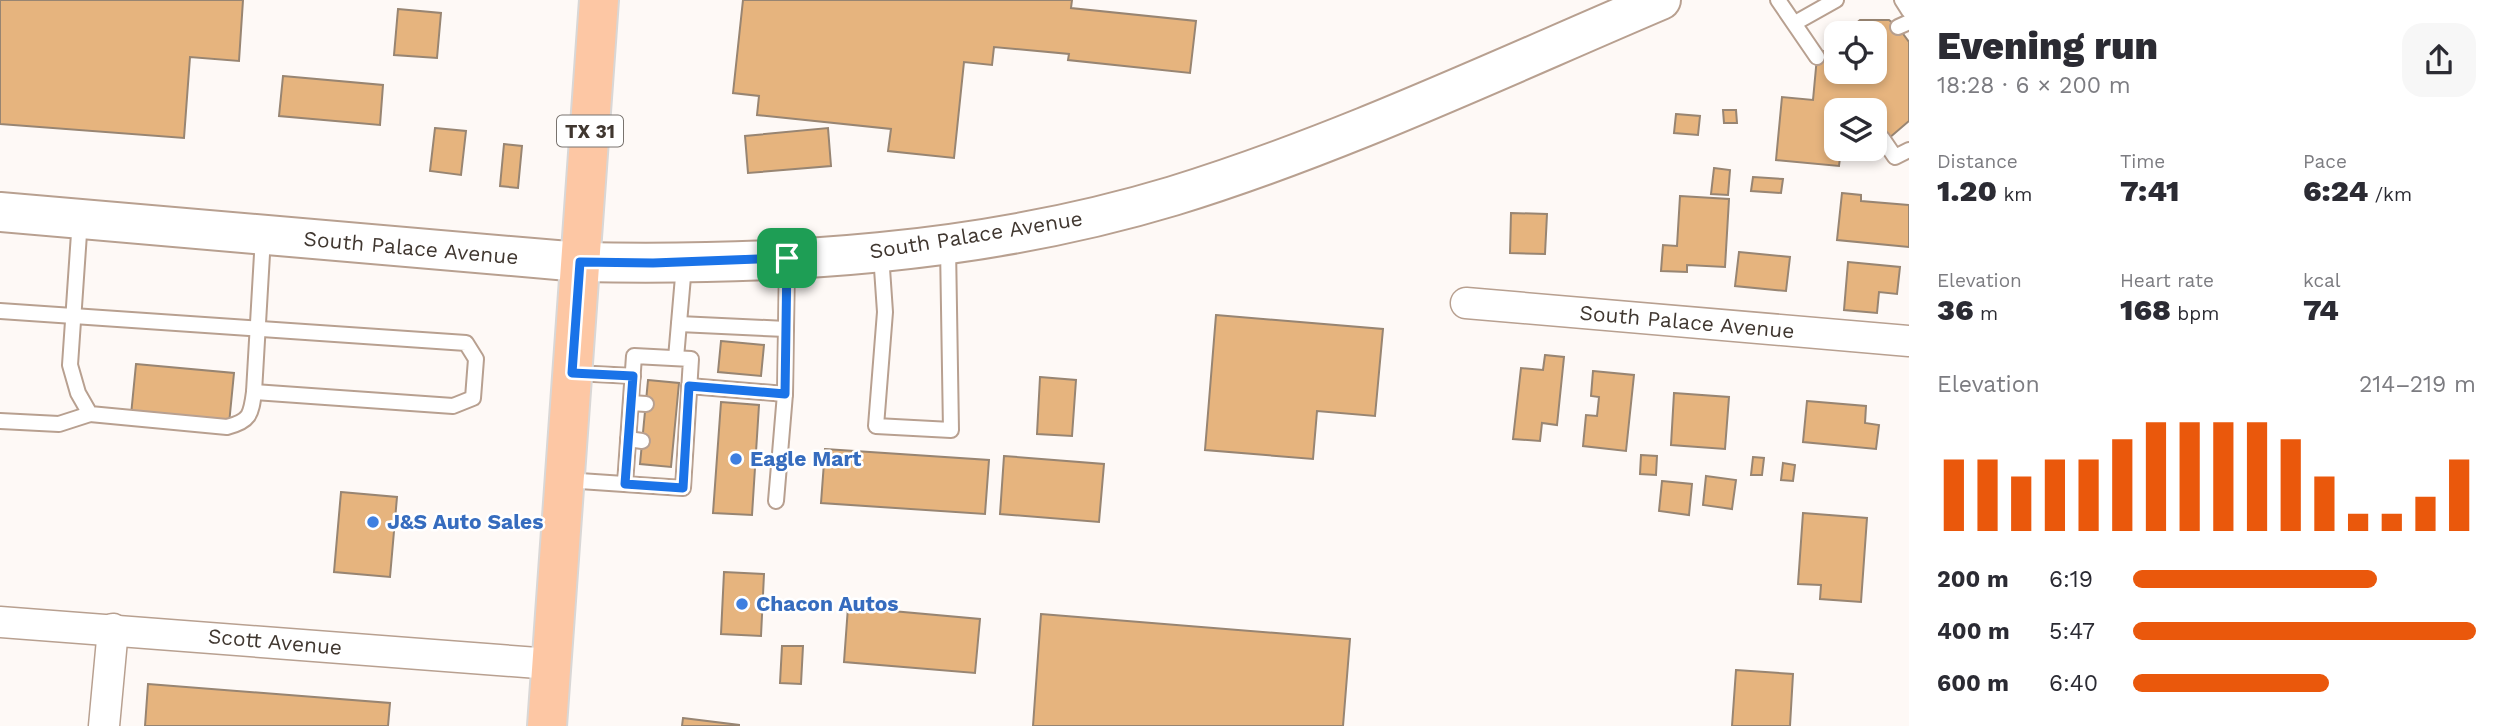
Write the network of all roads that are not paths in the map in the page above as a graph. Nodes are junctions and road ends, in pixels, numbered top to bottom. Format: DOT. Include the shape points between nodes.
graph roads {
  1 [pos="599,0"];
  2 [pos="1661,0"];
  3 [pos="1778,0"];
  4 [pos="1836,0"];
  5 [pos="1902,0"];
  6 [pos="1909,11"];
  7 [pos="1795,23"];
  8 [pos="1817,57"];
  9 [pos="1887,146"];
  10 [pos="1909,150"];
  11 [pos="0,212"];
  12 [pos="80,219"];
  13 [pos="264,236"];
  14 [pos="948,244"];
  15 [pos="881,252"];
  16 [pos="787,258"];
  17 [pos="580,262"];
  18 [pos="684,262"];
  19 [pos="1466,303"];
  20 [pos="0,311"];
  21 [pos="74,316"];
  22 [pos="679,324"];
  23 [pos="258,327"];
  24 [pos="786,329"];
  25 [pos="1909,341"];
  26 [pos="676,358"];
  27 [pos="572,373"];
  28 [pos="633,376"];
  29 [pos="689,386"];
  30 [pos="254,392"];
  31 [pos="785,394"];
  32 [pos="90,414"];
  33 [pos="0,421"];
  34 [pos="564,480"];
  35 [pos="625,484"];
  36 [pos="776,501"];
  37 [pos="0,622"];
  38 [pos="113,629"];
  39 [pos="551,664"];
  40 [pos="104,726"];
  41 [pos="547,726"];
  1 -- 17 [label="main road, TX 31"];
  2 -- 14 [label="main road, South Palace Avenue" via="1321,144 1214,183 1076,221"];
  3 -- 7 [label="lane"];
  4 -- 7 [label="lane"];
  5 -- 6 [label="lane"];
  7 -- 8 [label="lane"];
  9 -- 10 [label="lane" via="1895,157"];
  11 -- 12 [label="main road, South Palace Avenue"];
  12 -- 13 [label="main road, South Palace Avenue"];
  12 -- 21 [label="lane"];
  13 -- 17 [label="main road, South Palace Avenue"];
  13 -- 23 [label="lane"];
  14 -- 15 [label="main road, South Palace Avenue"];
  14 -- 15 [label="lane" via="951,430 876,426 885,312"];
  15 -- 16 [label="main road, South Palace Avenue"];
  16 -- 18 [label="main road, South Palace Avenue"];
  16 -- 24 [label="lane"];
  17 -- 18 [label="main road, South Palace Avenue"];
  17 -- 27 [label="main road, TX 31"];
  18 -- 22 [label="lane"];
  19 -- 25 [label="street, South Palace Avenue"];
  20 -- 21 [label="lane"];
  21 -- 23 [label="lane"];
  21 -- 32 [label="lane" via="70,365"];
  22 -- 24 [label="lane"];
  22 -- 26 [label="lane"];
  23 -- 30 [label="lane"];
  23 -- 30 [label="lane" via="466,343 476,359 473,398 453,406"];
  24 -- 31 [label="lane"];
  26 -- 28 [label="lane" via="634,356"];
  26 -- 29 [label="lane" via="691,359"];
  27 -- 28 [label="lane"];
  27 -- 34 [label="main road, TX 31"];
  28 -- 35 [label="lane" via="638,403"];
  29 -- 31 [label="lane"];
  29 -- 35 [label="lane" via="680,443 683,488"];
  30 -- 32 [label="lane" via="251,411 243,423 227,427"];
  31 -- 36 [label="lane"];
  32 -- 33 [label="lane" via="59,424"];
  34 -- 35 [label="lane"];
  34 -- 39 [label="main road, TX 31"];
  37 -- 38 [label="street, Scott Avenue"];
  38 -- 39 [label="street, Scott Avenue"];
  38 -- 40 [label="street"];
  39 -- 41 [label="main road, TX 31"];
}
